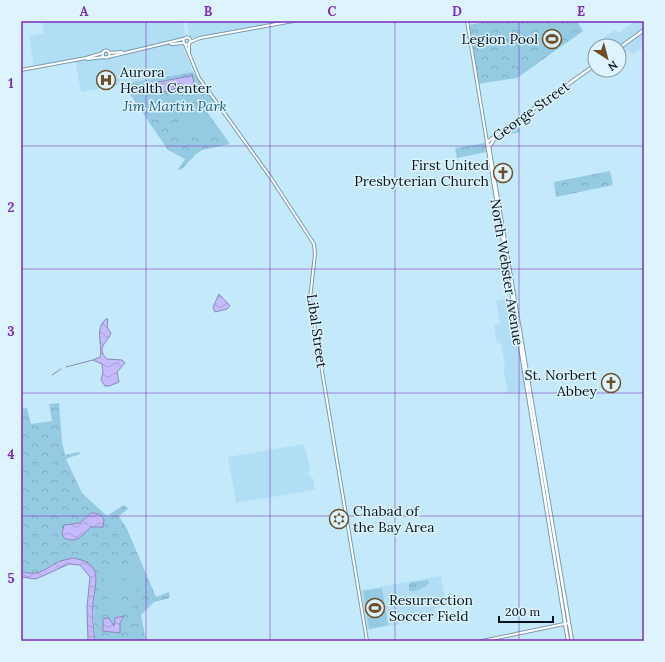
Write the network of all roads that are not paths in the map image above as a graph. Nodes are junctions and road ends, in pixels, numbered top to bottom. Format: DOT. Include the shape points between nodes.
graph roads {
  1 [pos="293,21"];
  2 [pos="467,21"];
  3 [pos="644,30"];
  4 [pos="189,38"];
  5 [pos="200,38"];
  6 [pos="184,39"];
  7 [pos="627,42"];
  8 [pos="170,43"];
  9 [pos="184,43"];
  10 [pos="189,43"];
  11 [pos="108,52"];
  12 [pos="122,52"];
  13 [pos="103,53"];
  14 [pos="189,55"];
  15 [pos="104,57"];
  16 [pos="108,57"];
  17 [pos="86,58"];
  18 [pos="21,70"];
  19 [pos="587,71"];
  20 [pos="503,131"];
  21 [pos="487,142"];
  22 [pos="489,147"];
  23 [pos="538,447"];
  24 [pos="567,624"];
  25 [pos="367,641"];
  26 [pos="482,641"];
  27 [pos="568,641"];
  28 [pos="572,641"];
  1 -- 5 [label="street"];
  2 -- 21 [label="street"];
  3 -- 7 [label="main road"];
  4 -- 5 [label="street"];
  4 -- 6 [label="street"];
  4 -- 10 [label="street, Libal Street"];
  5 -- 10 [label="street"];
  6 -- 8 [label="street"];
  6 -- 9 [label="street, Libal Street"];
  8 -- 9 [label="street"];
  8 -- 12 [label="street"];
  9 -- 10 [label="street"];
  9 -- 14 [label="street, Libal Street"];
  10 -- 14 [label="street, Libal Street"];
  11 -- 12 [label="street"];
  11 -- 13 [label="street"];
  11 -- 16 [label="street"];
  12 -- 16 [label="street"];
  13 -- 15 [label="street"];
  13 -- 17 [label="street"];
  14 -- 25 [label="street, Libal Street" via="199,78 271,178 314,244 310,299"];
  15 -- 16 [label="street"];
  15 -- 17 [label="street"];
  17 -- 18 [label="street"];
  19 -- 20 [label="main road, George Street"];
  20 -- 21 [label="main road, George Street"];
  20 -- 22 [label="main road"];
  21 -- 22 [label="main road, North Webster Avenue"];
  21 -- 23 [label="main road, North Webster Avenue"];
  22 -- 23 [label="main road, North Webster Avenue"];
  23 -- 24 [label="main road"];
  24 -- 26 [label="street"];
  24 -- 27 [label="main road"];
  24 -- 28 [label="main road"];
}
